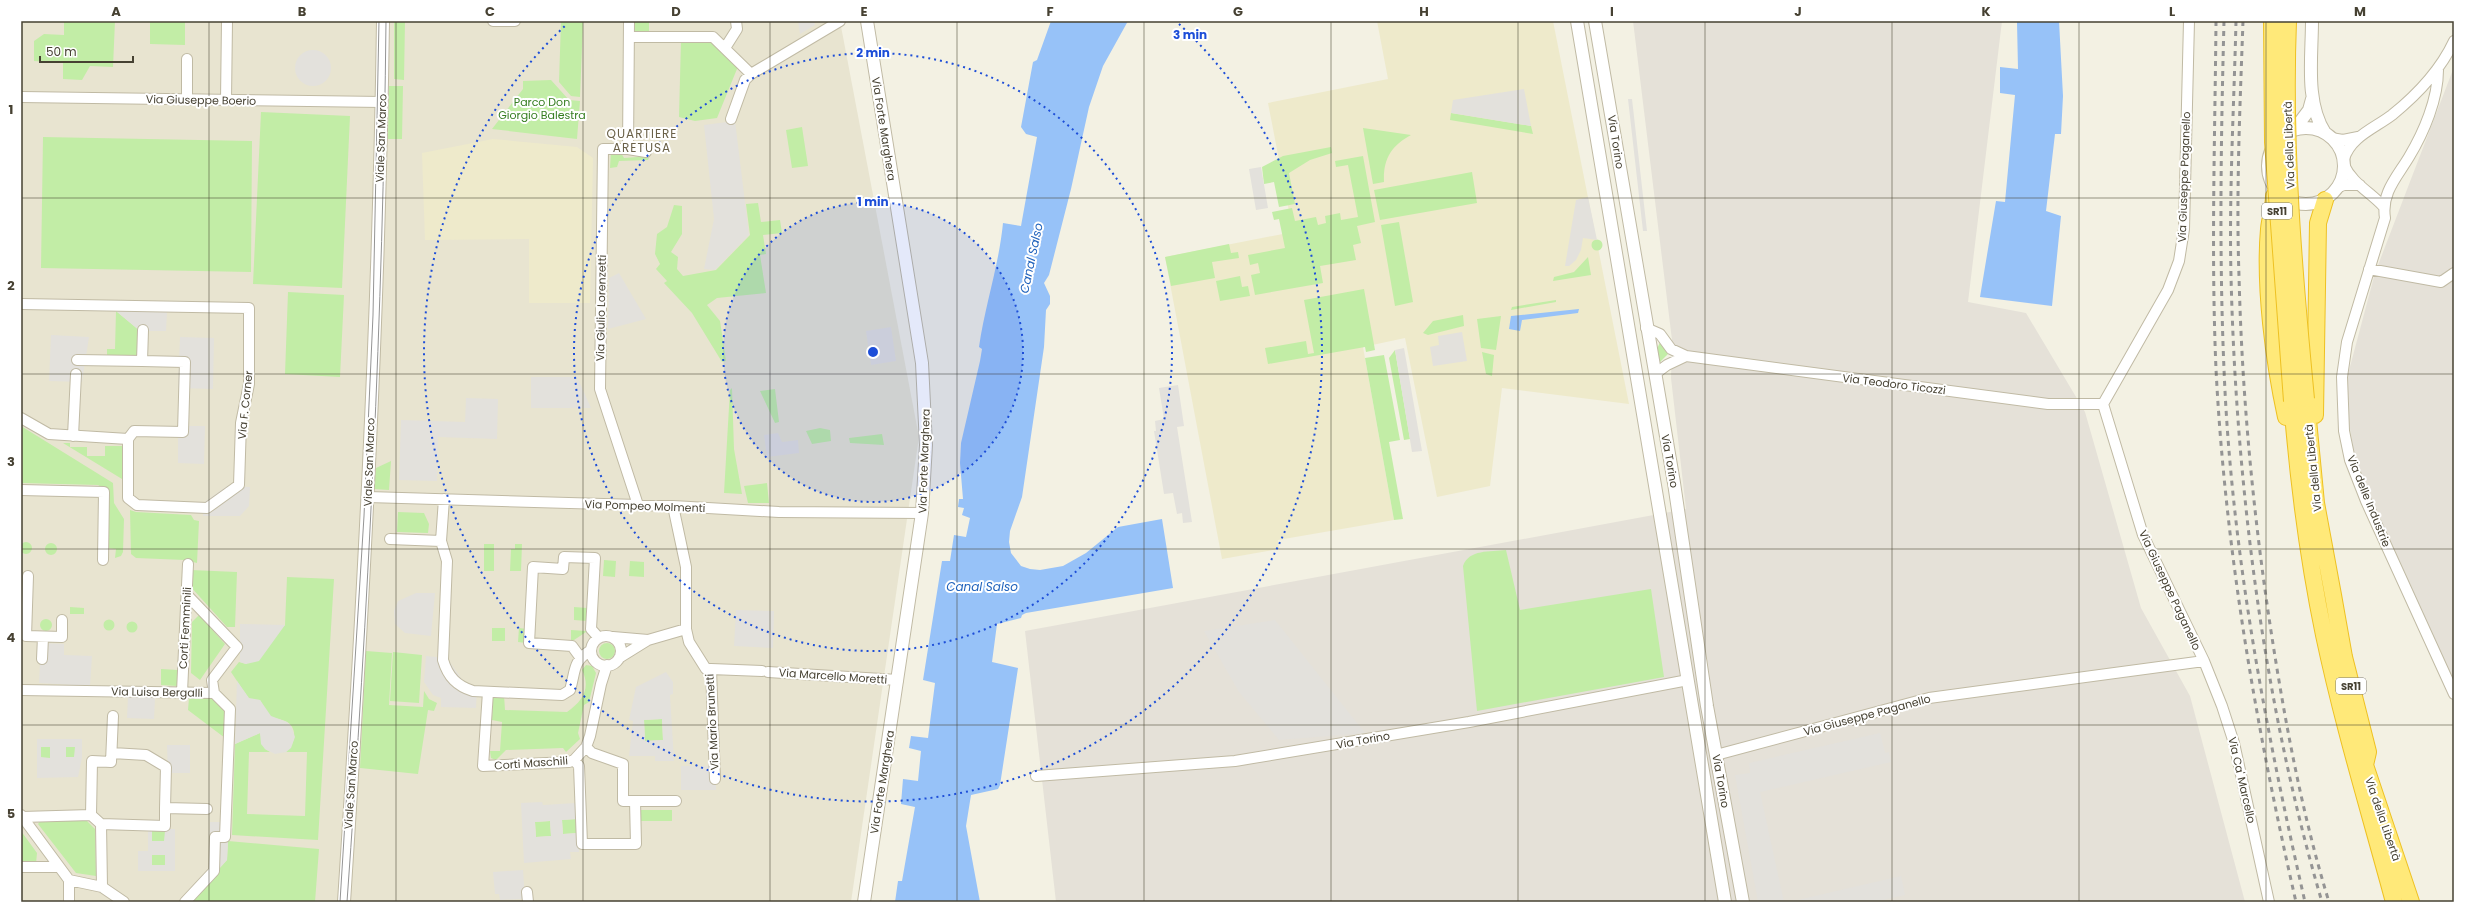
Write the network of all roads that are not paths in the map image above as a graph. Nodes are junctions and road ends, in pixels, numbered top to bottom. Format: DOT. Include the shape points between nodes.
graph roads {
  1 [pos="227,21"];
  2 [pos="383,21"];
  3 [pos="494,21"];
  4 [pos="515,21"];
  5 [pos="629,21"];
  6 [pos="736,21"];
  7 [pos="840,21"];
  8 [pos="867,21"];
  9 [pos="1577,21"];
  10 [pos="1595,21"];
  11 [pos="2189,21"];
  12 [pos="2265,21"];
  13 [pos="2272,21"];
  14 [pos="2288,21"];
  15 [pos="2312,21"];
  16 [pos="629,37"];
  17 [pos="2454,41"];
  18 [pos="725,48"];
  19 [pos="187,59"];
  20 [pos="2438,70"];
  21 [pos="751,74"];
  22 [pos="2312,96"];
  23 [pos="21,97"];
  24 [pos="187,99"];
  25 [pos="226,100"];
  26 [pos="382,102"];
  27 [pos="731,119"];
  28 [pos="2294,130"];
  29 [pos="2328,136"];
  30 [pos="2360,137"];
  31 [pos="2274,144"];
  32 [pos="628,149"];
  33 [pos="646,152"];
  34 [pos="2344,162"];
  35 [pos="2273,185"];
  36 [pos="2360,185"];
  37 [pos="2336,188"];
  38 [pos="2325,200"];
  39 [pos="2383,206"];
  40 [pos="2369,269"];
  41 [pos="2454,273"];
  42 [pos="21,304"];
  43 [pos="1646,328"];
  44 [pos="142,330"];
  45 [pos="1686,356"];
  46 [pos="77,360"];
  47 [pos="142,361"];
  48 [pos="76,374"];
  49 [pos="1655,374"];
  50 [pos="2299,400"];
  51 [pos="2103,404"];
  52 [pos="21,418"];
  53 [pos="73,436"];
  54 [pos="128,439"];
  55 [pos="2297,462"];
  56 [pos="2312,464"];
  57 [pos="21,490"];
  58 [pos="368,497"];
  59 [pos="444,499"];
  60 [pos="638,505"];
  61 [pos="673,506"];
  62 [pos="922,514"];
  63 [pos="390,539"];
  64 [pos="441,541"];
  65 [pos="103,560"];
  66 [pos="188,564"];
  67 [pos="28,576"];
  68 [pos="187,595"];
  69 [pos="62,620"];
  70 [pos="686,629"];
  71 [pos="43,637"];
  72 [pos="599,638"];
  73 [pos="613,638"];
  74 [pos="648,640"];
  75 [pos="591,650"];
  76 [pos="580,657"];
  77 [pos="619,658"];
  78 [pos="42,659"];
  79 [pos="2204,661"];
  80 [pos="607,665"];
  81 [pos="711,669"];
  82 [pos="898,680"];
  83 [pos="1688,680"];
  84 [pos="21,690"];
  85 [pos="182,692"];
  86 [pos="488,692"];
  87 [pos="214,693"];
  88 [pos="2454,694"];
  89 [pos="113,716"];
  90 [pos="586,747"];
  91 [pos="1716,755"];
  92 [pos="112,758"];
  93 [pos="574,760"];
  94 [pos="2365,765"];
  95 [pos="1036,776"];
  96 [pos="715,779"];
  97 [pos="635,801"];
  98 [pos="676,801"];
  99 [pos="165,808"];
  100 [pos="207,809"];
  101 [pos="91,815"];
  102 [pos="22,816"];
  103 [pos="101,824"];
  104 [pos="21,867"];
  105 [pos="58,867"];
  106 [pos="69,880"];
  107 [pos="102,887"];
  108 [pos="69,902"];
  109 [pos="124,902"];
  110 [pos="185,902"];
  111 [pos="344,902"];
  112 [pos="864,902"];
  113 [pos="1726,902"];
  114 [pos="1743,902"];
  115 [pos="2269,902"];
  116 [pos="2394,902"];
  117 [pos="2411,902"];
  118 [pos="2417,902"];
  1 -- 25 [label="street"];
  2 -- 26 [label="street, Viale San Marco"];
  3 -- 4 [label="street"];
  5 -- 16 [label="street"];
  6 -- 18 [label="street" via="737,29"];
  7 -- 21 [label="street"];
  8 -- 62 [label="street, Via Forte Marghera" via="922,363 926,445"];
  9 -- 83 [label="street, Via Torino"];
  10 -- 43 [label="street, Via Torino"];
  11 -- 51 [label="street, Via Giuseppe Paganello" via="2184,229 2179,261 2168,290"];
  12 -- 31 [label="highway" via="2266,93"];
  13 -- 50 [label="highway, Via della Libertà / SR11, bridge" via="2273,142"];
  14 -- 50 [label="highway, Via della Libertà / SR11, bridge" via="2287,90"];
  15 -- 22 [label="street, Via della Libertà"];
  16 -- 18 [label="street" via="713,37"];
  16 -- 32 [label="street"];
  17 -- 20 [label="street, Via delle Industrie"];
  18 -- 21 [label="street"];
  19 -- 24 [label="street"];
  20 -- 30 [label="street, Via delle Industrie" via="2392,115"];
  20 -- 39 [label="street, Via delle Industrie" via="2437,94 2416,143 2393,181"];
  21 -- 27 [label="street" via="745,80"];
  22 -- 28 [label="street, Via della Libertà" via="2309,110"];
  22 -- 29 [label="street, Via della Libertà" via="2318,123"];
  23 -- 24 [label="street, Via Giuseppe Boerio"];
  24 -- 25 [label="street, Via Giuseppe Boerio"];
  25 -- 26 [label="street, Via Giuseppe Boerio"];
  26 -- 58 [label="street, Viale San Marco"];
  28 -- 29 [label="street" via="2310,128"];
  28 -- 31 [label="street"];
  29 -- 30 [label="street" via="2351,139"];
  29 -- 34 [label="street" via="2341,150"];
  30 -- 34 [label="street, Via delle Industrie" via="2351,144"];
  31 -- 35 [label="street" via="2267,164"];
  32 -- 33 [label="street, Via Giulio Lorenzetti"];
  32 -- 60 [label="street, Via Giulio Lorenzetti" via="603,149 600,389"];
  34 -- 36 [label="street" via="2348,173"];
  34 -- 37 [label="street" via="2340,183"];
  35 -- 38 [label="street" via="2280,194 2296,202 2314,204"];
  35 -- 55 [label="highway" via="2275,193 2269,229 2268,259 2272,310 2280,391"];
  36 -- 37 [label="street"];
  36 -- 39 [label="street" via="2373,194"];
  37 -- 38 [label="street"];
  38 -- 56 [label="highway" via="2318,223"];
  39 -- 40 [label="street, Via delle Industrie" via="2385,218"];
  40 -- 41 [label="street" via="2441,282"];
  40 -- 88 [label="street, Via delle Industrie" via="2347,342 2342,377 2344,431 2350,460 2366,501"];
  42 -- 54 [label="street, Via F. Corner" via="249,308 249,384 241,423 239,485 207,508 137,505 128,498"];
  43 -- 45 [label="street, Via Teodoro Ticozzi" via="1660,334 1671,349"];
  43 -- 49 [label="street, Via Torino"];
  44 -- 47 [label="street"];
  45 -- 49 [label="street" via="1666,365"];
  45 -- 51 [label="street, Via Teodoro Ticozzi" via="2048,404"];
  46 -- 47 [label="street"];
  47 -- 54 [label="street" via="185,362 183,432 134,431"];
  48 -- 53 [label="street"];
  49 -- 91 [label="street, Via Torino"];
  50 -- 55 [label="highway, Via della Libertà / SR11"];
  50 -- 56 [label="highway, Via della Libertà / SR11"];
  51 -- 79 [label="street, Via Giuseppe Paganello" via="2143,535"];
  52 -- 53 [label="street" via="49,434"];
  53 -- 54 [label="street"];
  55 -- 116 [label="highway, Via della Libertà / SR11" via="2324,635 2360,782"];
  56 -- 94 [label="highway, Via della Libertà / SR11" via="2316,503 2344,657 2368,752"];
  57 -- 65 [label="street" via="104,492"];
  58 -- 59 [label="street, Via Pompeo Molmenti"];
  58 -- 111 [label="street, Viale San Marco"];
  59 -- 60 [label="street, Via Pompeo Molmenti"];
  59 -- 64 [label="street"];
  60 -- 61 [label="street, Via Pompeo Molmenti"];
  61 -- 62 [label="street, Via Pompeo Molmenti" via="779,512"];
  61 -- 70 [label="street, Via Mario Brunetti" via="686,567"];
  62 -- 82 [label="street, Via Forte Marghera"];
  63 -- 64 [label="street"];
  64 -- 86 [label="street" via="447,561 443,660 446,670 461,687"];
  66 -- 68 [label="street, Corti Femminili"];
  67 -- 71 [label="street" via="26,636"];
  68 -- 85 [label="street, Corti Femminili"];
  68 -- 87 [label="street" via="237,647 212,680"];
  69 -- 71 [label="street" via="62,637"];
  70 -- 74 [label="street"];
  70 -- 81 [label="street, Via Mario Brunetti" via="689,642 706,669"];
  71 -- 78 [label="street"];
  72 -- 73 [label="street"];
  72 -- 75 [label="street"];
  72 -- 76 [label="street" via="591,629 595,558 564,557 563,569 533,567 529,643 572,646"];
  73 -- 74 [label="street"];
  73 -- 77 [label="street" via="621,649"];
  74 -- 77 [label="street"];
  75 -- 76 [label="street"];
  75 -- 80 [label="street" via="598,663"];
  76 -- 86 [label="street" via="567,694"];
  77 -- 80 [label="street"];
  79 -- 91 [label="street, Via Giuseppe Paganello" via="1929,698"];
  79 -- 115 [label="street, Via Ca' Marcello" via="2234,743"];
  80 -- 90 [label="street, Corti Maschili"];
  81 -- 82 [label="street, Via Marcello Moretti"];
  81 -- 96 [label="street, Via Mario Brunetti"];
  82 -- 112 [label="street, Via Forte Marghera"];
  83 -- 95 [label="street, Via Torino" via="1468,722 1235,761"];
  83 -- 113 [label="street, Via Torino"];
  84 -- 85 [label="street, Via Luisa Bergalli"];
  85 -- 87 [label="street, Via Luisa Bergalli"];
  86 -- 93 [label="street, Corti Maschili" via="483,766"];
  87 -- 110 [label="street, Via Luisa Bergalli" via="230,709 225,837 215,837 214,871"];
  89 -- 92 [label="street"];
  90 -- 93 [label="street, Corti Maschili"];
  90 -- 97 [label="street" via="592,753 623,764 623,801"];
  91 -- 114 [label="street, Via Torino"];
  92 -- 99 [label="street" via="146,755 166,767"];
  92 -- 101 [label="street" via="92,761"];
  93 -- 97 [label="street" via="579,766 582,844 636,844"];
  94 -- 117 [label="highway, Via della Libertà / SR11"];
  94 -- 118 [label="street" via="2396,840"];
  97 -- 98 [label="street"];
  99 -- 100 [label="street"];
  99 -- 103 [label="street" via="165,826"];
  101 -- 102 [label="street"];
  101 -- 103 [label="street"];
  102 -- 105 [label="street"];
  103 -- 107 [label="street"];
  104 -- 105 [label="street"];
  105 -- 106 [label="street"];
  106 -- 107 [label="street"];
  106 -- 108 [label="street"];
  107 -- 109 [label="street"];
}
